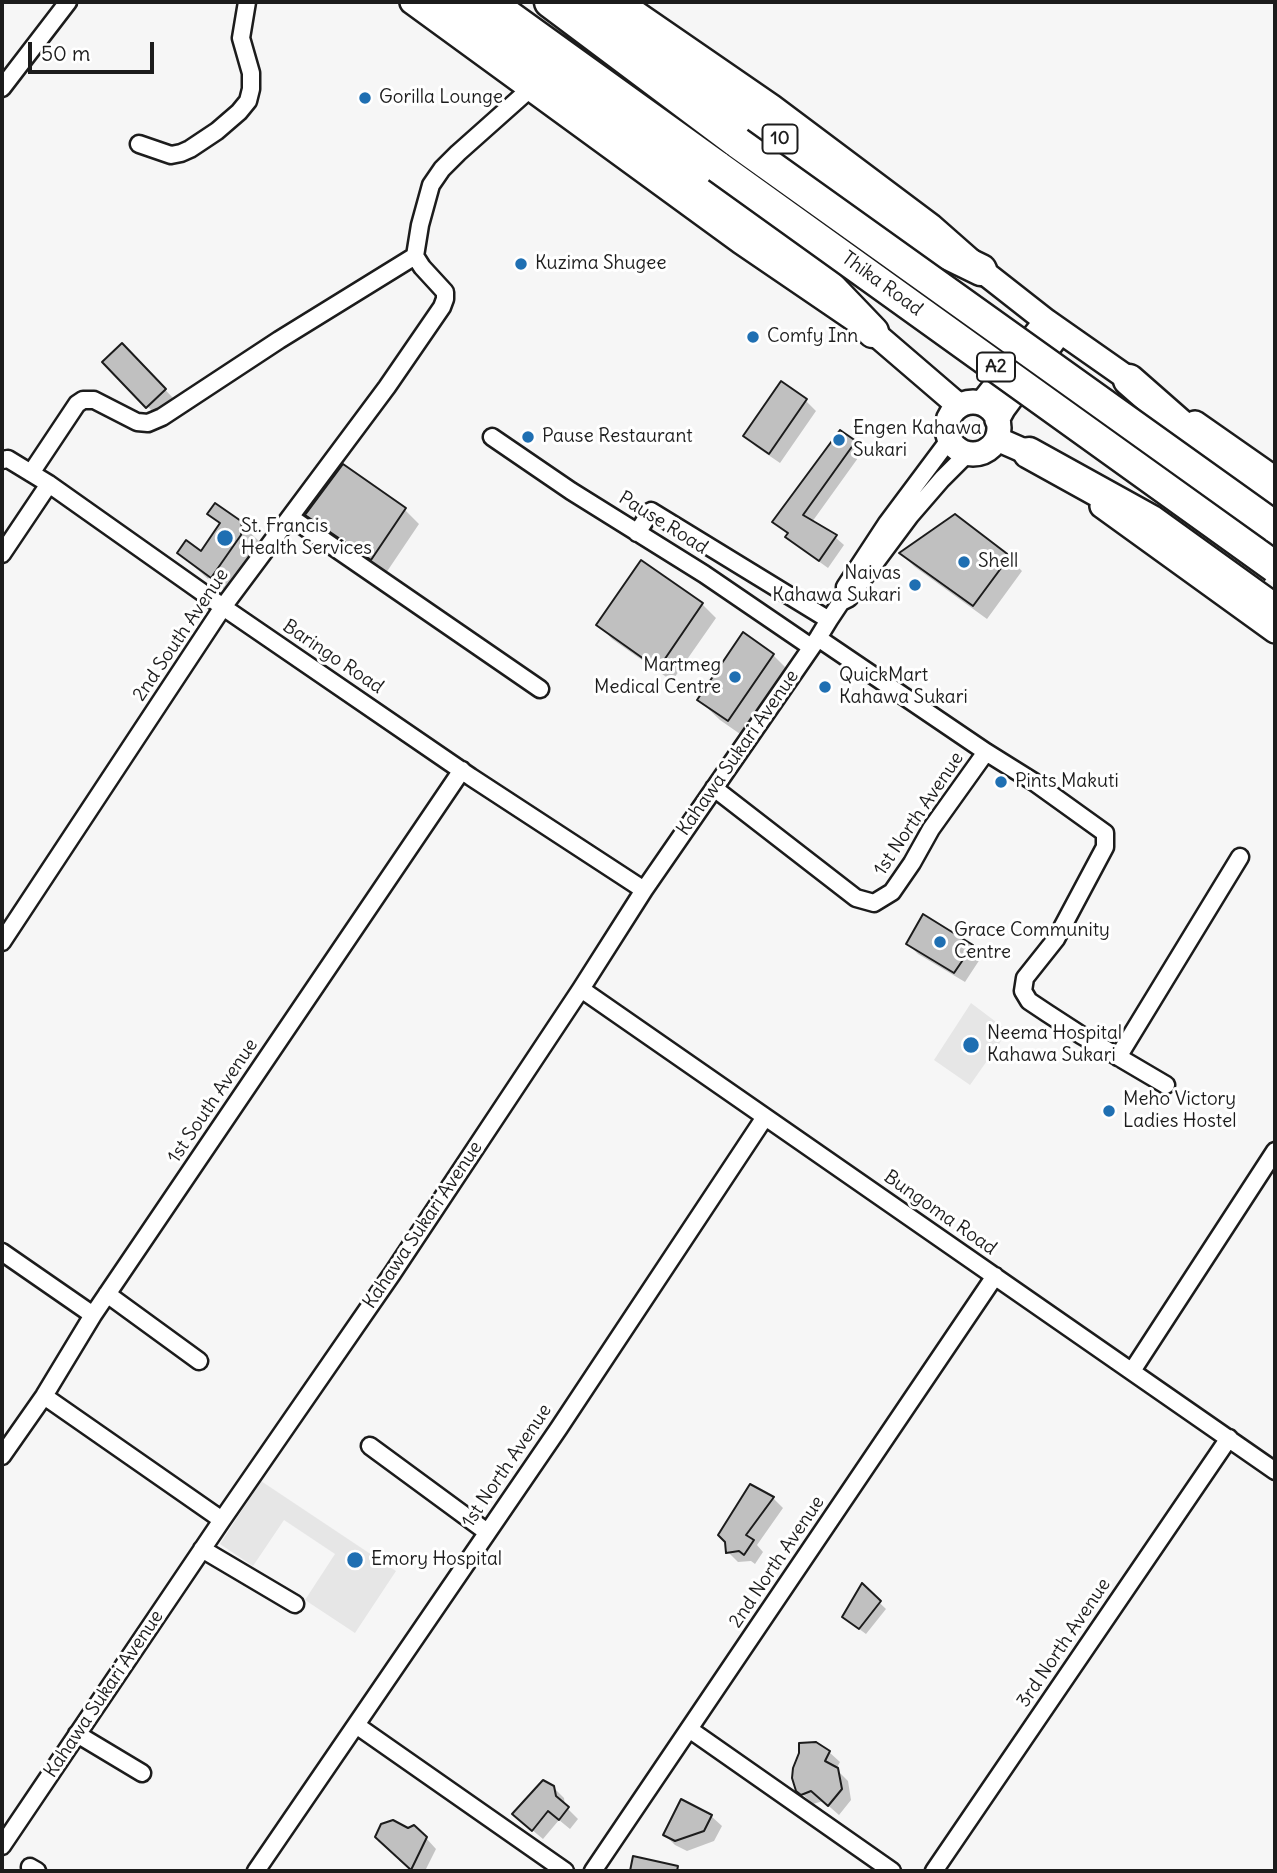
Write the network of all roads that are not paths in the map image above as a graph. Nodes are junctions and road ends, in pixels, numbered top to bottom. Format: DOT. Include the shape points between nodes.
graph roads {
  1 [pos="68,2"];
  2 [pos="247,2"];
  3 [pos="412,2"];
  4 [pos="446,2"];
  5 [pos="489,2"];
  6 [pos="550,2"];
  7 [pos="584,2"];
  8 [pos="620,2"];
  9 [pos="2,88"];
  10 [pos="531,88"];
  11 [pos="139,144"];
  12 [pos="415,256"];
  13 [pos="981,270"];
  14 [pos="1053,326"];
  15 [pos="873,332"];
  16 [pos="1129,380"];
  17 [pos="958,405"];
  18 [pos="992,421"];
  19 [pos="492,437"];
  20 [pos="949,440"];
  21 [pos="1028,453"];
  22 [pos="967,454"];
  23 [pos="2,460"];
  24 [pos="31,473"];
  25 [pos="1275,479"];
  26 [pos="49,484"];
  27 [pos="1275,499"];
  28 [pos="290,517"];
  29 [pos="1275,527"];
  30 [pos="637,533"];
  31 [pos="2,554"];
  32 [pos="1275,566"];
  33 [pos="841,602"];
  34 [pos="223,607"];
  35 [pos="1275,610"];
  36 [pos="829,620"];
  37 [pos="1275,631"];
  38 [pos="814,643"];
  39 [pos="540,688"];
  40 [pos="986,752"];
  41 [pos="462,770"];
  42 [pos="714,788"];
  43 [pos="1240,858"];
  44 [pos="644,890"];
  45 [pos="2,942"];
  46 [pos="581,989"];
  47 [pos="1118,1057"];
  48 [pos="1166,1085"];
  49 [pos="765,1117"];
  50 [pos="1275,1151"];
  51 [pos="2,1252"];
  52 [pos="995,1276"];
  53 [pos="107,1294"];
  54 [pos="93,1315"];
  55 [pos="200,1361"];
  56 [pos="1132,1371"];
  57 [pos="44,1396"];
  58 [pos="1229,1438"];
  59 [pos="370,1446"];
  60 [pos="2,1457"];
  61 [pos="1275,1471"];
  62 [pos="222,1520"];
  63 [pos="487,1532"];
  64 [pos="202,1549"];
  65 [pos="295,1604"];
  66 [pos="356,1725"];
  67 [pos="690,1729"];
  68 [pos="78,1734"];
  69 [pos="142,1773"];
  70 [pos="2,1846"];
  71 [pos="256,1871"];
  72 [pos="565,1871"];
  73 [pos="593,1871"];
  74 [pos="892,1871"];
  75 [pos="934,1871"];
  1 -- 9 [label="street"];
  2 -- 11 [label="street" via="241,38 251,73 248,101 217,131 181,153 171,155"];
  3 -- 10 [label="main road"];
  4 -- 15 [label="highway" via="827,284"];
  5 -- 32 [label="highway, Thika Road / A2, bridge"];
  6 -- 29 [label="highway, Thika Road / A2, bridge" via="738,143"];
  7 -- 13 [label="highway, 10" via="902,224"];
  8 -- 13 [label="main road" via="771,106 931,226"];
  10 -- 12 [label="street" via="442,169 431,185"];
  10 -- 15 [label="main road"];
  12 -- 24 [label="street" via="155,420 137,422 94,400 83,400"];
  12 -- 28 [label="street, 2nd South Avenue" via="445,292 442,307"];
  13 -- 14 [label="main road"];
  14 -- 16 [label="main road"];
  14 -- 18 [label="main road"];
  15 -- 17 [label="main road"];
  16 -- 25 [label="main road"];
  16 -- 27 [label="highway" via="1203,445"];
  17 -- 18 [label="main road" via="972,401"];
  17 -- 20 [label="main road" via="948,424"];
  18 -- 21 [label="main road"];
  18 -- 22 [label="main road" via="990,449"];
  19 -- 30 [label="street, Pause Road"];
  20 -- 22 [label="main road"];
  20 -- 33 [label="street, Kahawa Sukari Avenue" via="887,523 841,595"];
  21 -- 35 [label="highway" via="1150,520"];
  21 -- 37 [label="main road"];
  22 -- 33 [label="street, Kahawa Sukari Avenue"];
  23 -- 24 [label="street, Baringo Road"];
  24 -- 26 [label="street, Baringo Road"];
  26 -- 31 [label="street"];
  26 -- 34 [label="street, Baringo Road"];
  28 -- 34 [label="street, 2nd South Avenue"];
  28 -- 39 [label="street"];
  30 -- 36 [label="street" via="651,511"];
  30 -- 38 [label="street, Pause Road"];
  33 -- 36 [label="street, Kahawa Sukari Avenue"];
  34 -- 41 [label="street, Baringo Road"];
  34 -- 45 [label="street, 2nd South Avenue"];
  36 -- 38 [label="street, Kahawa Sukari Avenue"];
  38 -- 40 [label="street, Pause Road"];
  38 -- 42 [label="street, Kahawa Sukari Avenue"];
  40 -- 42 [label="street, 1st North Avenue" via="892,892 874,903 856,898"];
  40 -- 47 [label="street, Pause Road" via="1105,833 1099,859 1056,939 1026,978 1023,991 1029,1001"];
  41 -- 44 [label="street, Baringo Road"];
  41 -- 53 [label="street, 1st South Avenue"];
  42 -- 44 [label="street, Kahawa Sukari Avenue"];
  43 -- 47 [label="street"];
  44 -- 46 [label="street, Kahawa Sukari Avenue"];
  46 -- 49 [label="street, Bungoma Road"];
  46 -- 62 [label="street, Kahawa Sukari Avenue"];
  47 -- 48 [label="street"];
  49 -- 52 [label="street, Bungoma Road"];
  49 -- 63 [label="street, 1st North Avenue"];
  50 -- 56 [label="street"];
  51 -- 54 [label="street"];
  52 -- 56 [label="street, Bungoma Road"];
  52 -- 67 [label="street, 2nd North Avenue"];
  53 -- 54 [label="street, 1st South Avenue"];
  53 -- 55 [label="street"];
  54 -- 57 [label="street, 1st South Avenue"];
  56 -- 58 [label="street, Bungoma Road"];
  57 -- 60 [label="street, 1st South Avenue"];
  57 -- 62 [label="street"];
  58 -- 61 [label="street, Bungoma Road"];
  58 -- 75 [label="street, 3rd North Avenue"];
  59 -- 63 [label="street"];
  62 -- 64 [label="street, Kahawa Sukari Avenue"];
  63 -- 66 [label="street, 1st North Avenue"];
  64 -- 65 [label="street"];
  64 -- 68 [label="street, Kahawa Sukari Avenue"];
  66 -- 71 [label="street, 1st North Avenue"];
  66 -- 72 [label="street"];
  67 -- 73 [label="street, 2nd North Avenue"];
  67 -- 74 [label="street"];
  68 -- 69 [label="street"];
  68 -- 70 [label="street, Kahawa Sukari Avenue"];
}
